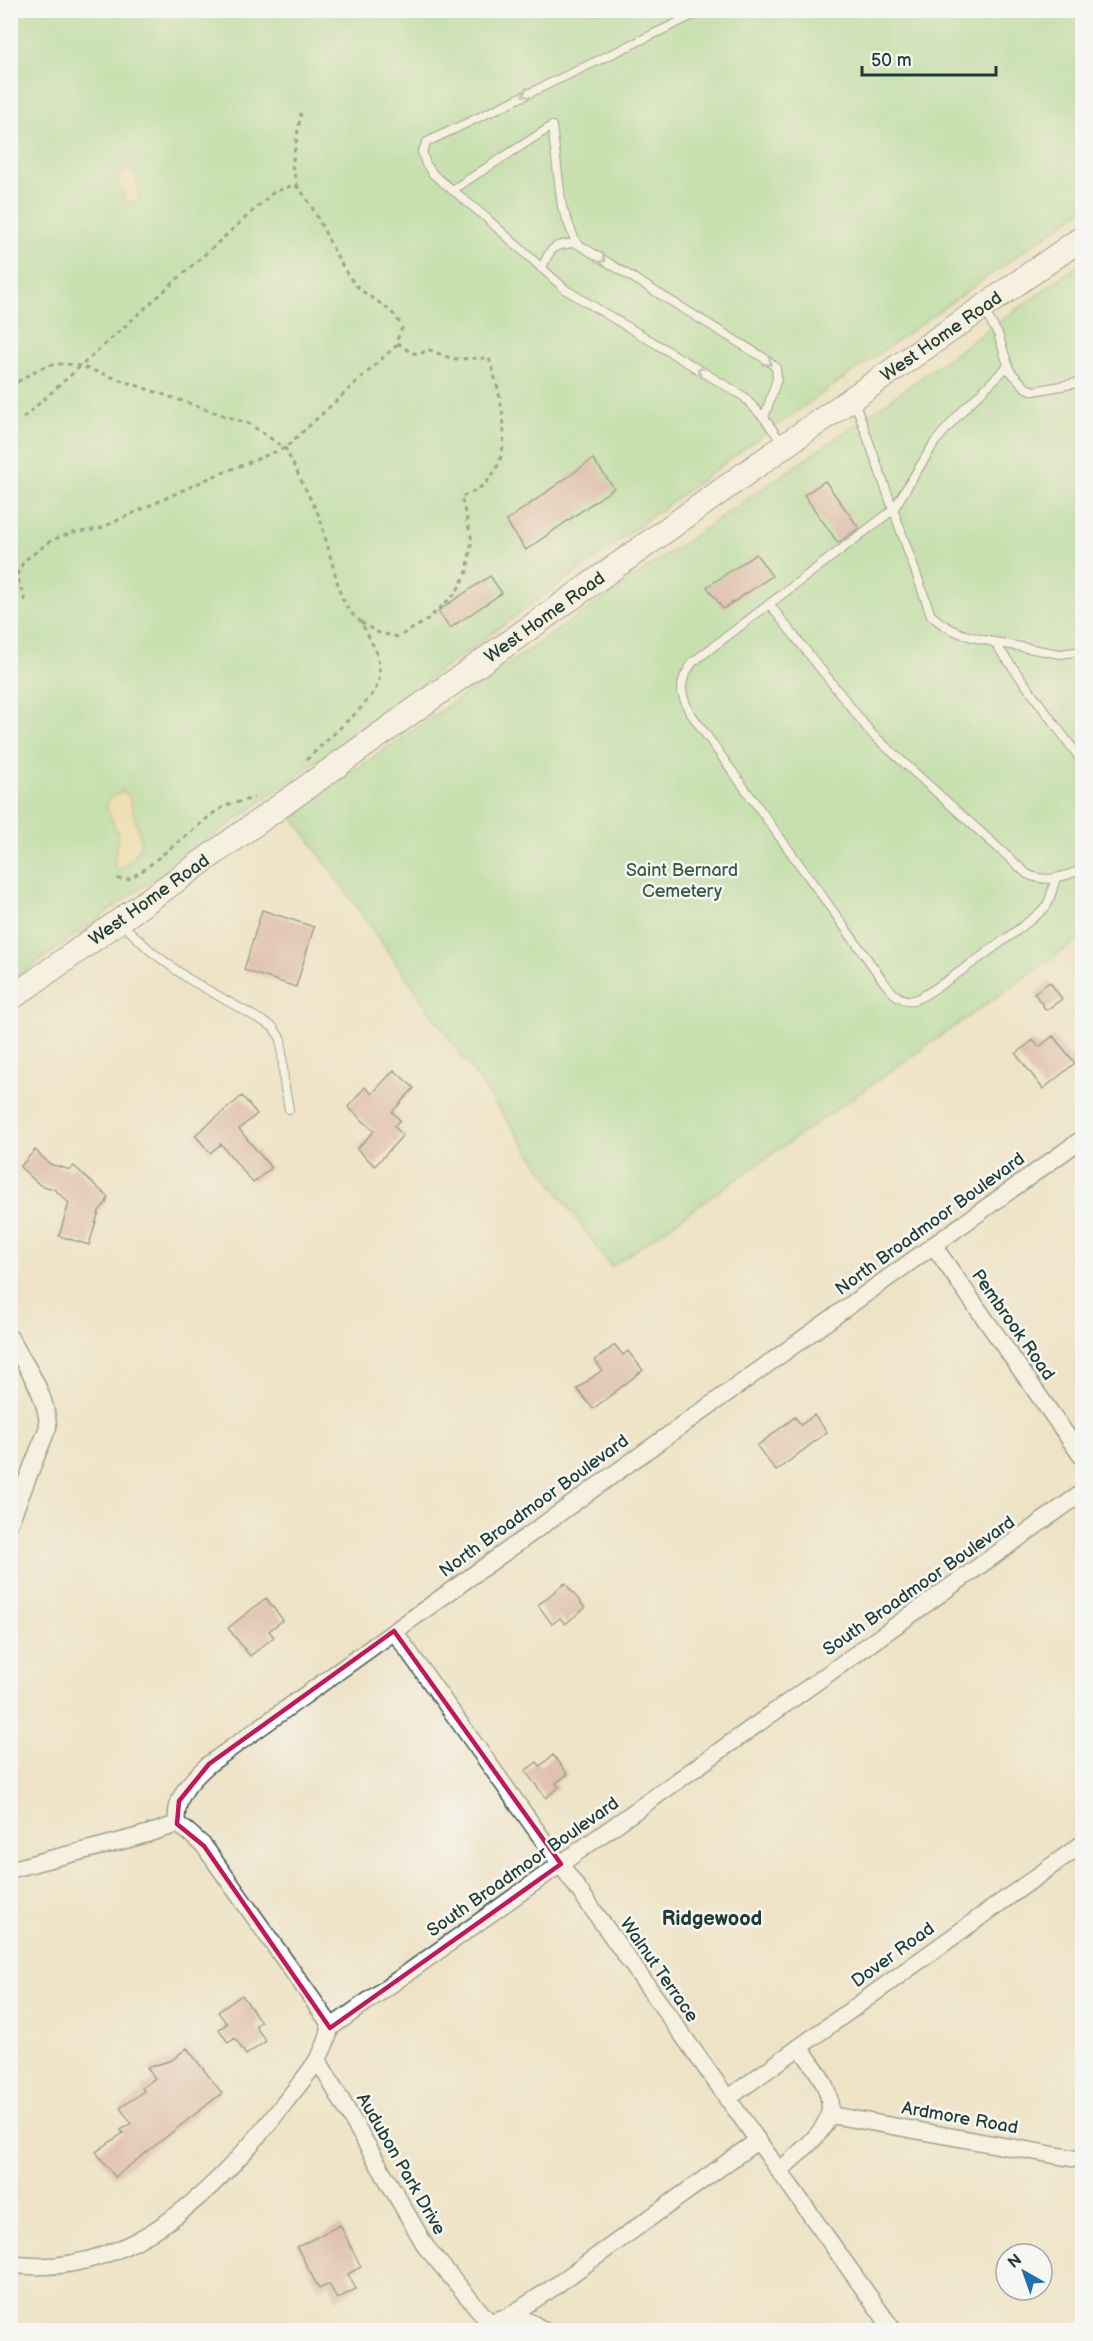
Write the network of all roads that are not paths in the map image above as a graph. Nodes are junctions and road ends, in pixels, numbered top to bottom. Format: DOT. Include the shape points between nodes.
graph roads {
  1 [pos="704,10"];
  2 [pos="452,190"];
  3 [pos="1083,238"];
  4 [pos="576,243"];
  5 [pos="542,269"];
  6 [pos="982,308"];
  7 [pos="1008,366"];
  8 [pos="1083,382"];
  9 [pos="853,397"];
  10 [pos="764,418"];
  11 [pos="784,446"];
  12 [pos="893,510"];
  13 [pos="770,605"];
  14 [pos="994,642"];
  15 [pos="1083,651"];
  16 [pos="1083,760"];
  17 [pos="1083,870"];
  18 [pos="1056,878"];
  19 [pos="119,922"];
  20 [pos="10,999"];
  21 [pos="289,1109"];
  22 [pos="1083,1139"];
  23 [pos="933,1245"];
  24 [pos="10,1338"];
  25 [pos="1083,1457"];
  26 [pos="1083,1493"];
  27 [pos="10,1522"];
  28 [pos="394,1631"];
  29 [pos="177,1824"];
  30 [pos="1083,1844"];
  31 [pos="561,1864"];
  32 [pos="10,1870"];
  33 [pos="330,2028"];
  34 [pos="799,2047"];
  35 [pos="318,2060"];
  36 [pos="727,2099"];
  37 [pos="831,2115"];
  38 [pos="757,2141"];
  39 [pos="1083,2160"];
  40 [pos="779,2171"];
  41 [pos="10,2264"];
  42 [pos="509,2316"];
  43 [pos="483,2326"];
  44 [pos="543,2331"];
  45 [pos="893,2331"];
  1 -- 2 [label="lane, one-way" via="427,142 422,152 426,164"];
  2 -- 4 [label="lane" via="552,126 562,207"];
  2 -- 5 [label="lane"];
  3 -- 6 [label="street, West Home Road"];
  4 -- 5 [label="lane" via="559,243"];
  4 -- 10 [label="lane, one-way" via="769,361 776,368 777,380"];
  10 -- 5 [label="lane, one-way" via="743,396 566,290"];
  6 -- 7 [label="lane" via="998,334"];
  6 -- 9 [label="street, West Home Road"];
  7 -- 8 [label="lane" via="1019,382 1034,391"];
  7 -- 12 [label="lane" via="935,442"];
  9 -- 11 [label="street, West Home Road"];
  9 -- 12 [label="lane"];
  10 -- 11 [label="lane"];
  11 -- 19 [label="street, West Home Road"];
  12 -- 13 [label="lane"];
  12 -- 14 [label="lane" via="931,615 961,635"];
  13 -- 18 [label="lane" via="872,734 1028,874 1040,880"];
  13 -- 18 [label="lane" via="693,662 681,685 683,699 896,996 914,1000 925,996 964,970 1047,905"];
  14 -- 15 [label="lane" via="1060,654"];
  14 -- 16 [label="lane"];
  17 -- 18 [label="lane"];
  19 -- 20 [label="street, West Home Road"];
  19 -- 21 [label="lane" via="187,978 278,1032"];
  22 -- 23 [label="street, North Broadmoor Boulevard"];
  23 -- 25 [label="street, Pembrook Road"];
  23 -- 28 [label="street, North Broadmoor Boulevard"];
  24 -- 27 [label="street" via="48,1410 48,1427"];
  26 -- 31 [label="street, South Broadmoor Boulevard"];
  28 -- 29 [label="street, North Broadmoor Boulevard" via="194,1777 179,1801"];
  28 -- 31 [label="street, Walnut Terrace"];
  29 -- 32 [label="street"];
  29 -- 33 [label="street" via="204,1846"];
  30 -- 34 [label="street, Dover Road"];
  31 -- 33 [label="street, South Broadmoor Boulevard"];
  31 -- 36 [label="street, Walnut Terrace"];
  33 -- 35 [label="street"];
  34 -- 36 [label="street, Dover Road"];
  34 -- 37 [label="street" via="830,2095"];
  35 -- 41 [label="street" via="237,2160 167,2223 138,2241 83,2261 54,2266"];
  35 -- 43 [label="street, Audubon Park Drive" via="426,2247"];
  36 -- 38 [label="street, Walnut Terrace"];
  37 -- 39 [label="street, Ardmore Road"];
  37 -- 40 [label="street"];
  38 -- 40 [label="street, Walnut Terrace"];
  38 -- 42 [label="street"];
  40 -- 45 [label="street, Walnut Terrace"];
  42 -- 43 [label="street, Audubon Park Drive"];
  42 -- 44 [label="street"];
}
